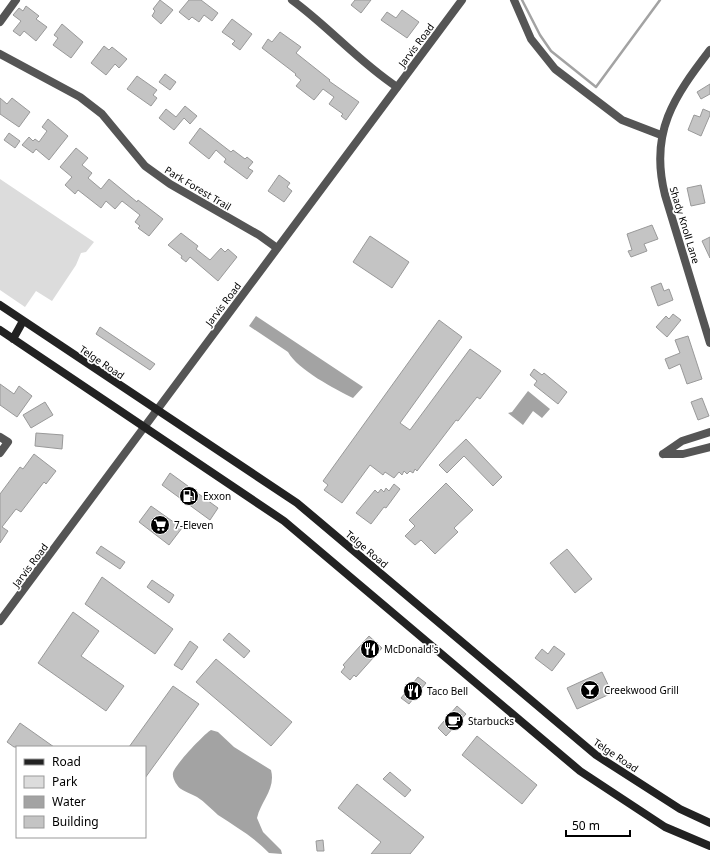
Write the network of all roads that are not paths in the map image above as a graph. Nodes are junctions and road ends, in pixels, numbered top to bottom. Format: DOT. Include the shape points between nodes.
graph roads {
  1 [pos="16,0"];
  2 [pos="292,0"];
  3 [pos="462,0"];
  4 [pos="514,0"];
  5 [pos="0,22"];
  6 [pos="710,50"];
  7 [pos="0,54"];
  8 [pos="397,87"];
  9 [pos="661,135"];
  10 [pos="277,248"];
  11 [pos="0,305"];
  12 [pos="23,321"];
  13 [pos="0,330"];
  14 [pos="13,339"];
  15 [pos="710,343"];
  16 [pos="157,410"];
  17 [pos="145,426"];
  18 [pos="710,432"];
  19 [pos="0,437"];
  20 [pos="710,447"];
  21 [pos="0,453"];
  22 [pos="0,621"];
  23 [pos="710,823"];
  24 [pos="710,846"];
  1 -- 5 [label="street"];
  2 -- 8 [label="street" via="308,11 378,74"];
  3 -- 8 [label="street, Jarvis Road"];
  4 -- 9 [label="street" via="531,39 555,69 622,120"];
  6 -- 9 [label="street" via="678,94"];
  7 -- 10 [label="street, Park Forest Trail" via="80,97 102,114 146,166 170,184 259,234"];
  8 -- 10 [label="street, Jarvis Road"];
  9 -- 15 [label="street, Shady Knoll Lane" via="660,177"];
  10 -- 16 [label="street, Jarvis Road"];
  11 -- 12 [label="main road, Telge Road"];
  12 -- 14 [label="main road"];
  12 -- 16 [label="main road, Telge Road"];
  13 -- 14 [label="main road"];
  14 -- 17 [label="main road"];
  16 -- 17 [label="street, Jarvis Road"];
  16 -- 23 [label="main road, Telge Road" via="297,503 596,755 680,809"];
  17 -- 22 [label="street, Jarvis Road"];
  17 -- 24 [label="main road" via="284,520 580,771 665,827"];
  18 -- 20 [label="street" via="682,441 663,454 683,454"];
  19 -- 21 [label="street" via="8,442"];
}
